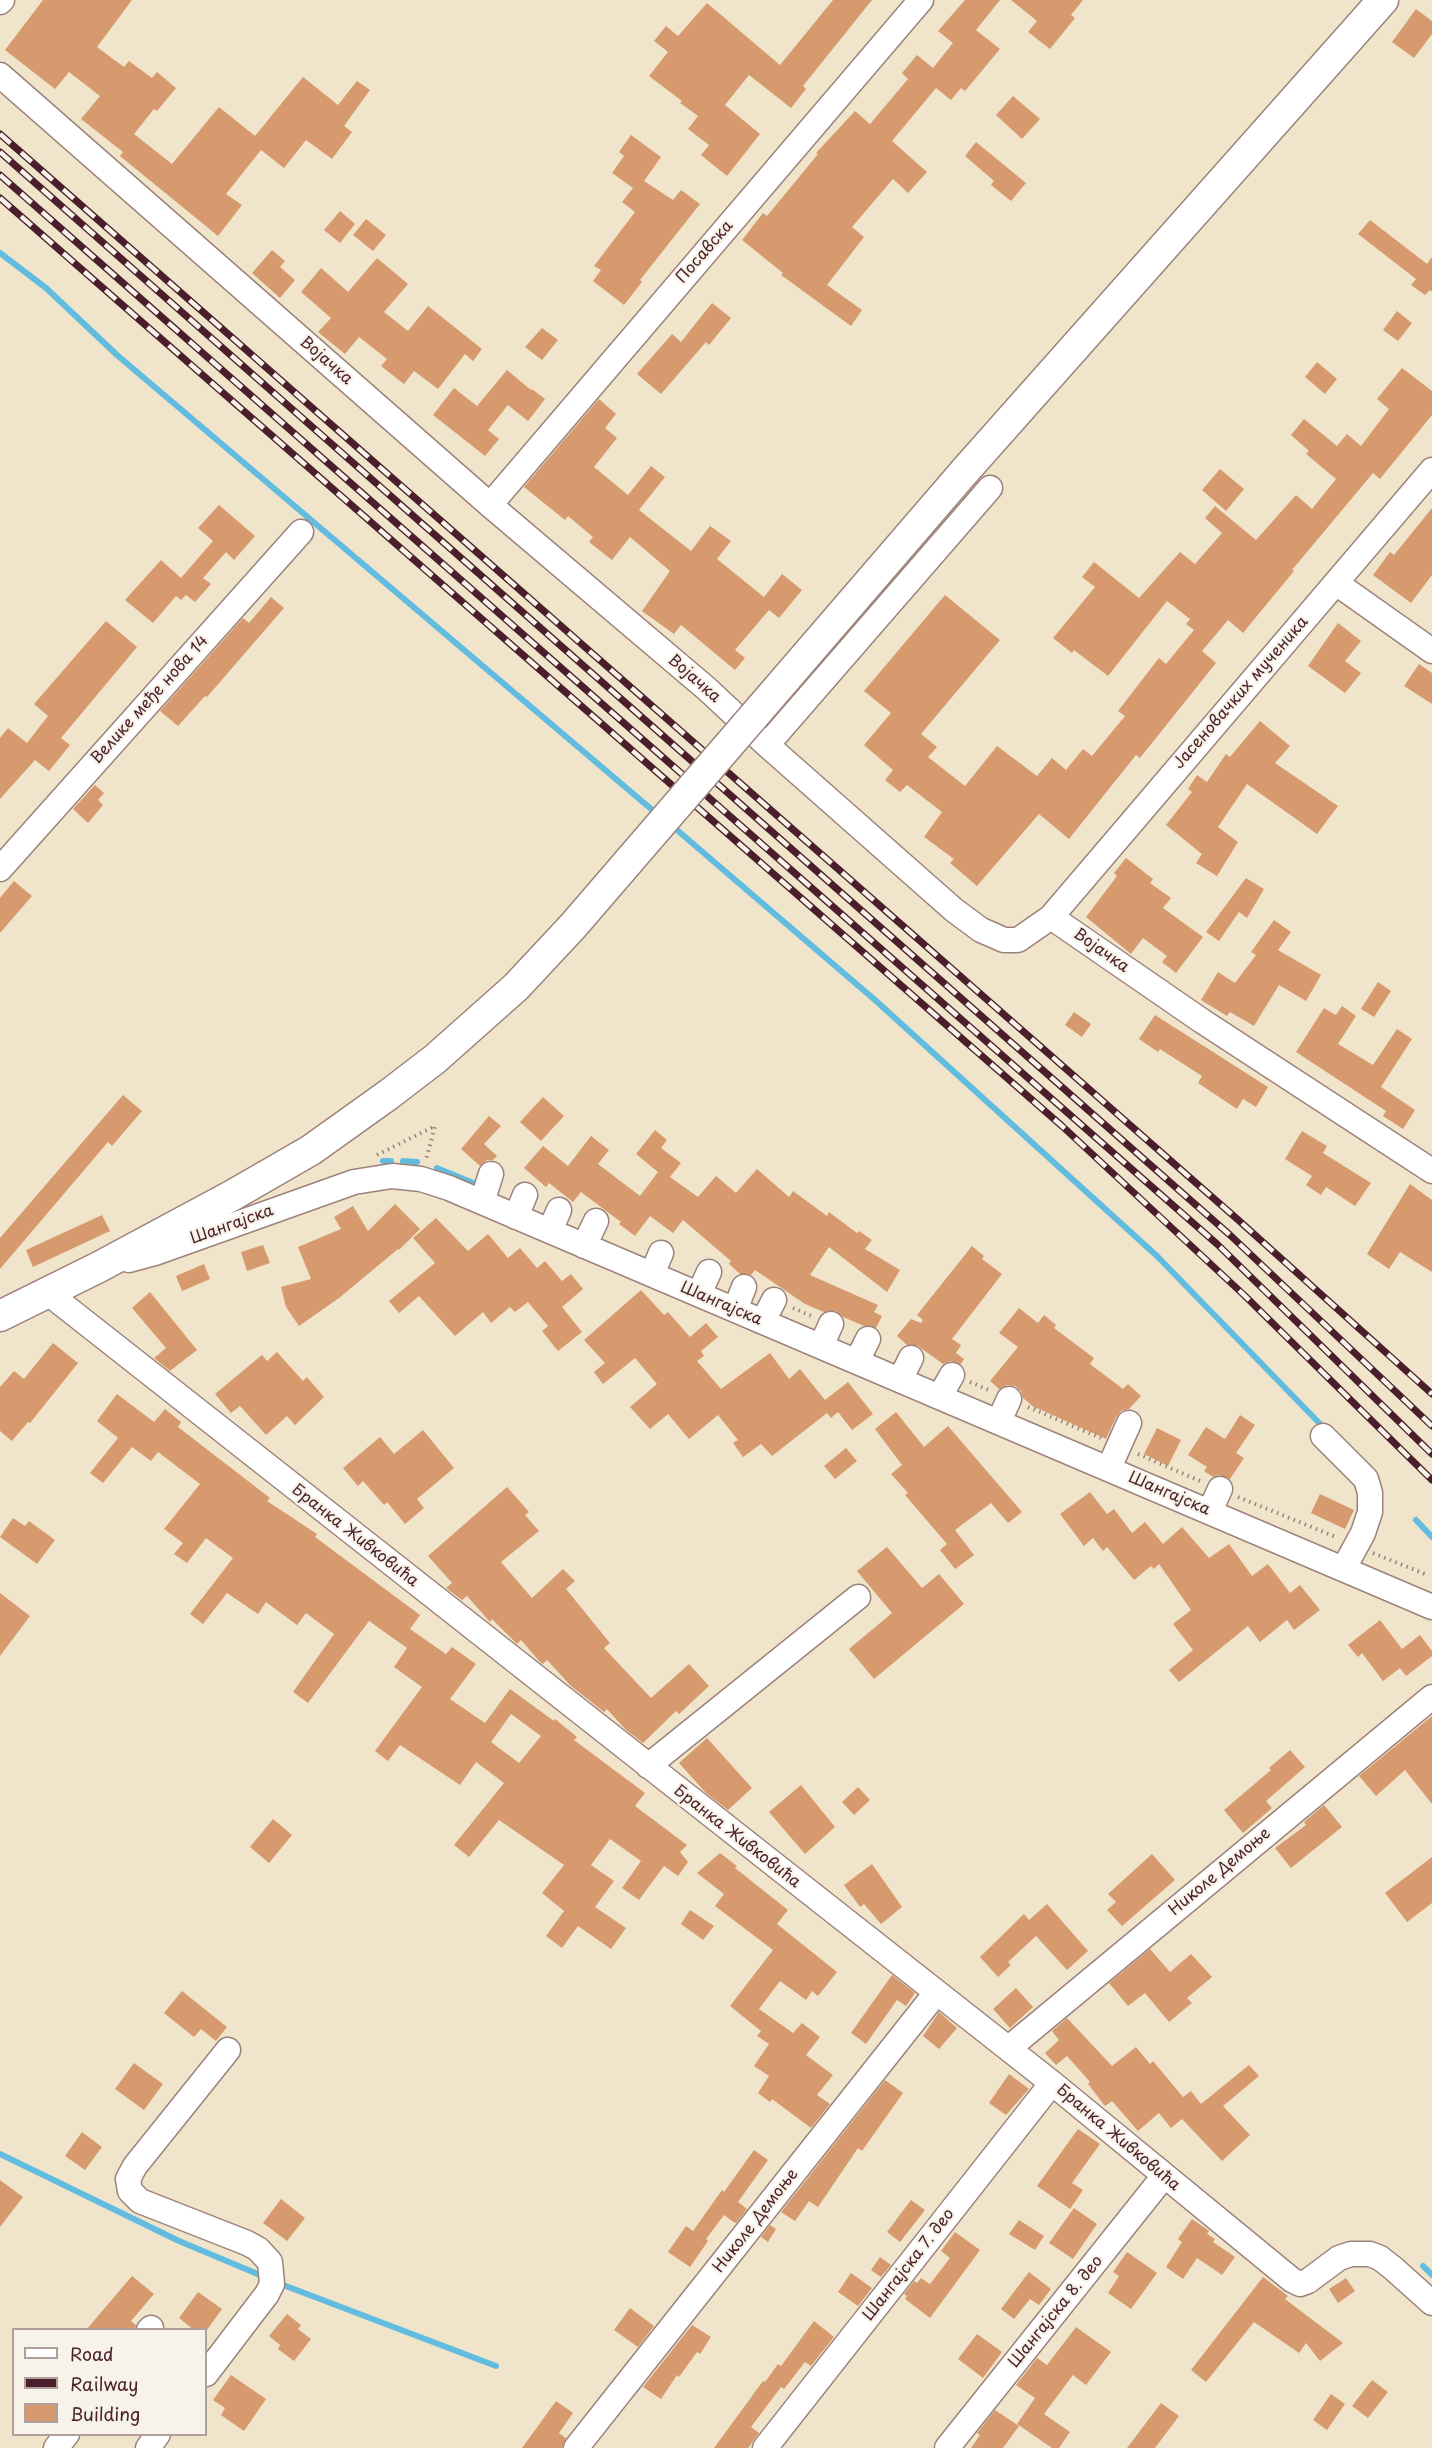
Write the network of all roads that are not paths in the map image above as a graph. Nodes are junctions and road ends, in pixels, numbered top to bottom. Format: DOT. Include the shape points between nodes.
graph roads {
  1 [pos="921,0"];
  2 [pos="1383,0"];
  3 [pos="0,75"];
  4 [pos="1432,470"];
  5 [pos="990,488"];
  6 [pos="490,505"];
  7 [pos="301,532"];
  8 [pos="1336,583"];
  9 [pos="1432,651"];
  10 [pos="766,745"];
  11 [pos="0,869"];
  12 [pos="1051,917"];
  13 [pos="1432,1171"];
  14 [pos="491,1174"];
  15 [pos="482,1202"];
  16 [pos="596,1221"];
  17 [pos="584,1245"];
  18 [pos="99,1267"];
  19 [pos="709,1272"];
  20 [pos="744,1287"];
  21 [pos="48,1293"];
  22 [pos="699,1294"];
  23 [pos="774,1300"];
  24 [pos="735,1310"];
  25 [pos="0,1317"];
  26 [pos="763,1321"];
  27 [pos="831,1324"];
  28 [pos="868,1339"];
  29 [pos="821,1346"];
  30 [pos="911,1358"];
  31 [pos="857,1361"];
  32 [pos="952,1375"];
  33 [pos="900,1380"];
  34 [pos="940,1396"];
  35 [pos="1009,1399"];
  36 [pos="999,1421"];
  37 [pos="1129,1423"];
  38 [pos="1323,1436"];
  39 [pos="1109,1468"];
  40 [pos="1220,1489"];
  41 [pos="1210,1511"];
  42 [pos="1344,1568"];
  43 [pos="858,1597"];
  44 [pos="1432,1607"];
  45 [pos="1432,1697"];
  46 [pos="648,1766"];
  47 [pos="936,1993"];
  48 [pos="1009,2049"];
  49 [pos="228,2050"];
  50 [pos="1052,2083"];
  51 [pos="1164,2176"];
  52 [pos="1432,2303"];
  53 [pos="207,2373"];
  54 [pos="65,2436"];
  55 [pos="56,2448"];
  56 [pos="576,2448"];
  57 [pos="765,2448"];
  58 [pos="947,2448"];
  1 -- 6 [label="street, Посавска"];
  2 -- 18 [label="main road, bridge" via="964,472 516,987 435,1059 311,1150"];
  3 -- 6 [label="street, Војачка"];
  4 -- 8 [label="street, Јасеновачких мученика"];
  5 -- 10 [label="street"];
  6 -- 10 [label="street, Војачка"];
  7 -- 11 [label="street, Велике међе нова 14"];
  8 -- 9 [label="street"];
  8 -- 12 [label="street, Јасеновачких мученика"];
  10 -- 12 [label="street, Војачка" via="954,910 988,934 1018,940"];
  12 -- 13 [label="street, Војачка"];
  14 -- 15 [label="street"];
  15 -- 17 [label="street, Шангајска" via="520,1206 554,1220"];
  15 -- 18 [label="street, Шангајска" via="421,1179 392,1176 354,1182 155,1253"];
  16 -- 17 [label="street"];
  17 -- 22 [label="street, Шангајска" via="657,1263"];
  18 -- 21 [label="main road, Шангајска"];
  19 -- 22 [label="street"];
  20 -- 24 [label="street"];
  21 -- 25 [label="main road, Шангајска"];
  21 -- 46 [label="street, Бранка Живковића"];
  22 -- 24 [label="street, Шангајска"];
  23 -- 26 [label="street"];
  24 -- 26 [label="street, Шангајска"];
  26 -- 29 [label="street, Шангајска"];
  27 -- 29 [label="street"];
  28 -- 31 [label="street"];
  29 -- 31 [label="street, Шангајска"];
  30 -- 33 [label="street"];
  31 -- 33 [label="street, Шангајска"];
  32 -- 34 [label="street"];
  33 -- 34 [label="street, Шангајска"];
  34 -- 36 [label="street, Шангајска"];
  35 -- 36 [label="street"];
  36 -- 39 [label="street, Шангајска"];
  37 -- 39 [label="street"];
  38 -- 42 [label="street" via="1366,1479 1370,1493 1370,1512"];
  39 -- 41 [label="street, Шангајска"];
  40 -- 41 [label="street"];
  41 -- 42 [label="street, Шангајска"];
  42 -- 44 [label="street, Шангајска"];
  43 -- 46 [label="street"];
  45 -- 48 [label="street, Николе Демоње"];
  46 -- 47 [label="street, Бранка Живковића"];
  47 -- 48 [label="street, Бранка Живковића"];
  47 -- 56 [label="street, Николе Демоње"];
  48 -- 50 [label="street, Бранка Живковића"];
  49 -- 53 [label="street" via="128,2179 130,2191 140,2200 258,2248 270,2262 272,2284 267,2294"];
  50 -- 51 [label="street, Бранка Живковића"];
  50 -- 57 [label="street, Шангајска 7. део"];
  51 -- 52 [label="street, Бранка Живковића" via="1300,2284 1339,2258 1370,2254 1394,2269"];
  51 -- 58 [label="street, Шангајска 8. део"];
  54 -- 55 [label="street"];
}
